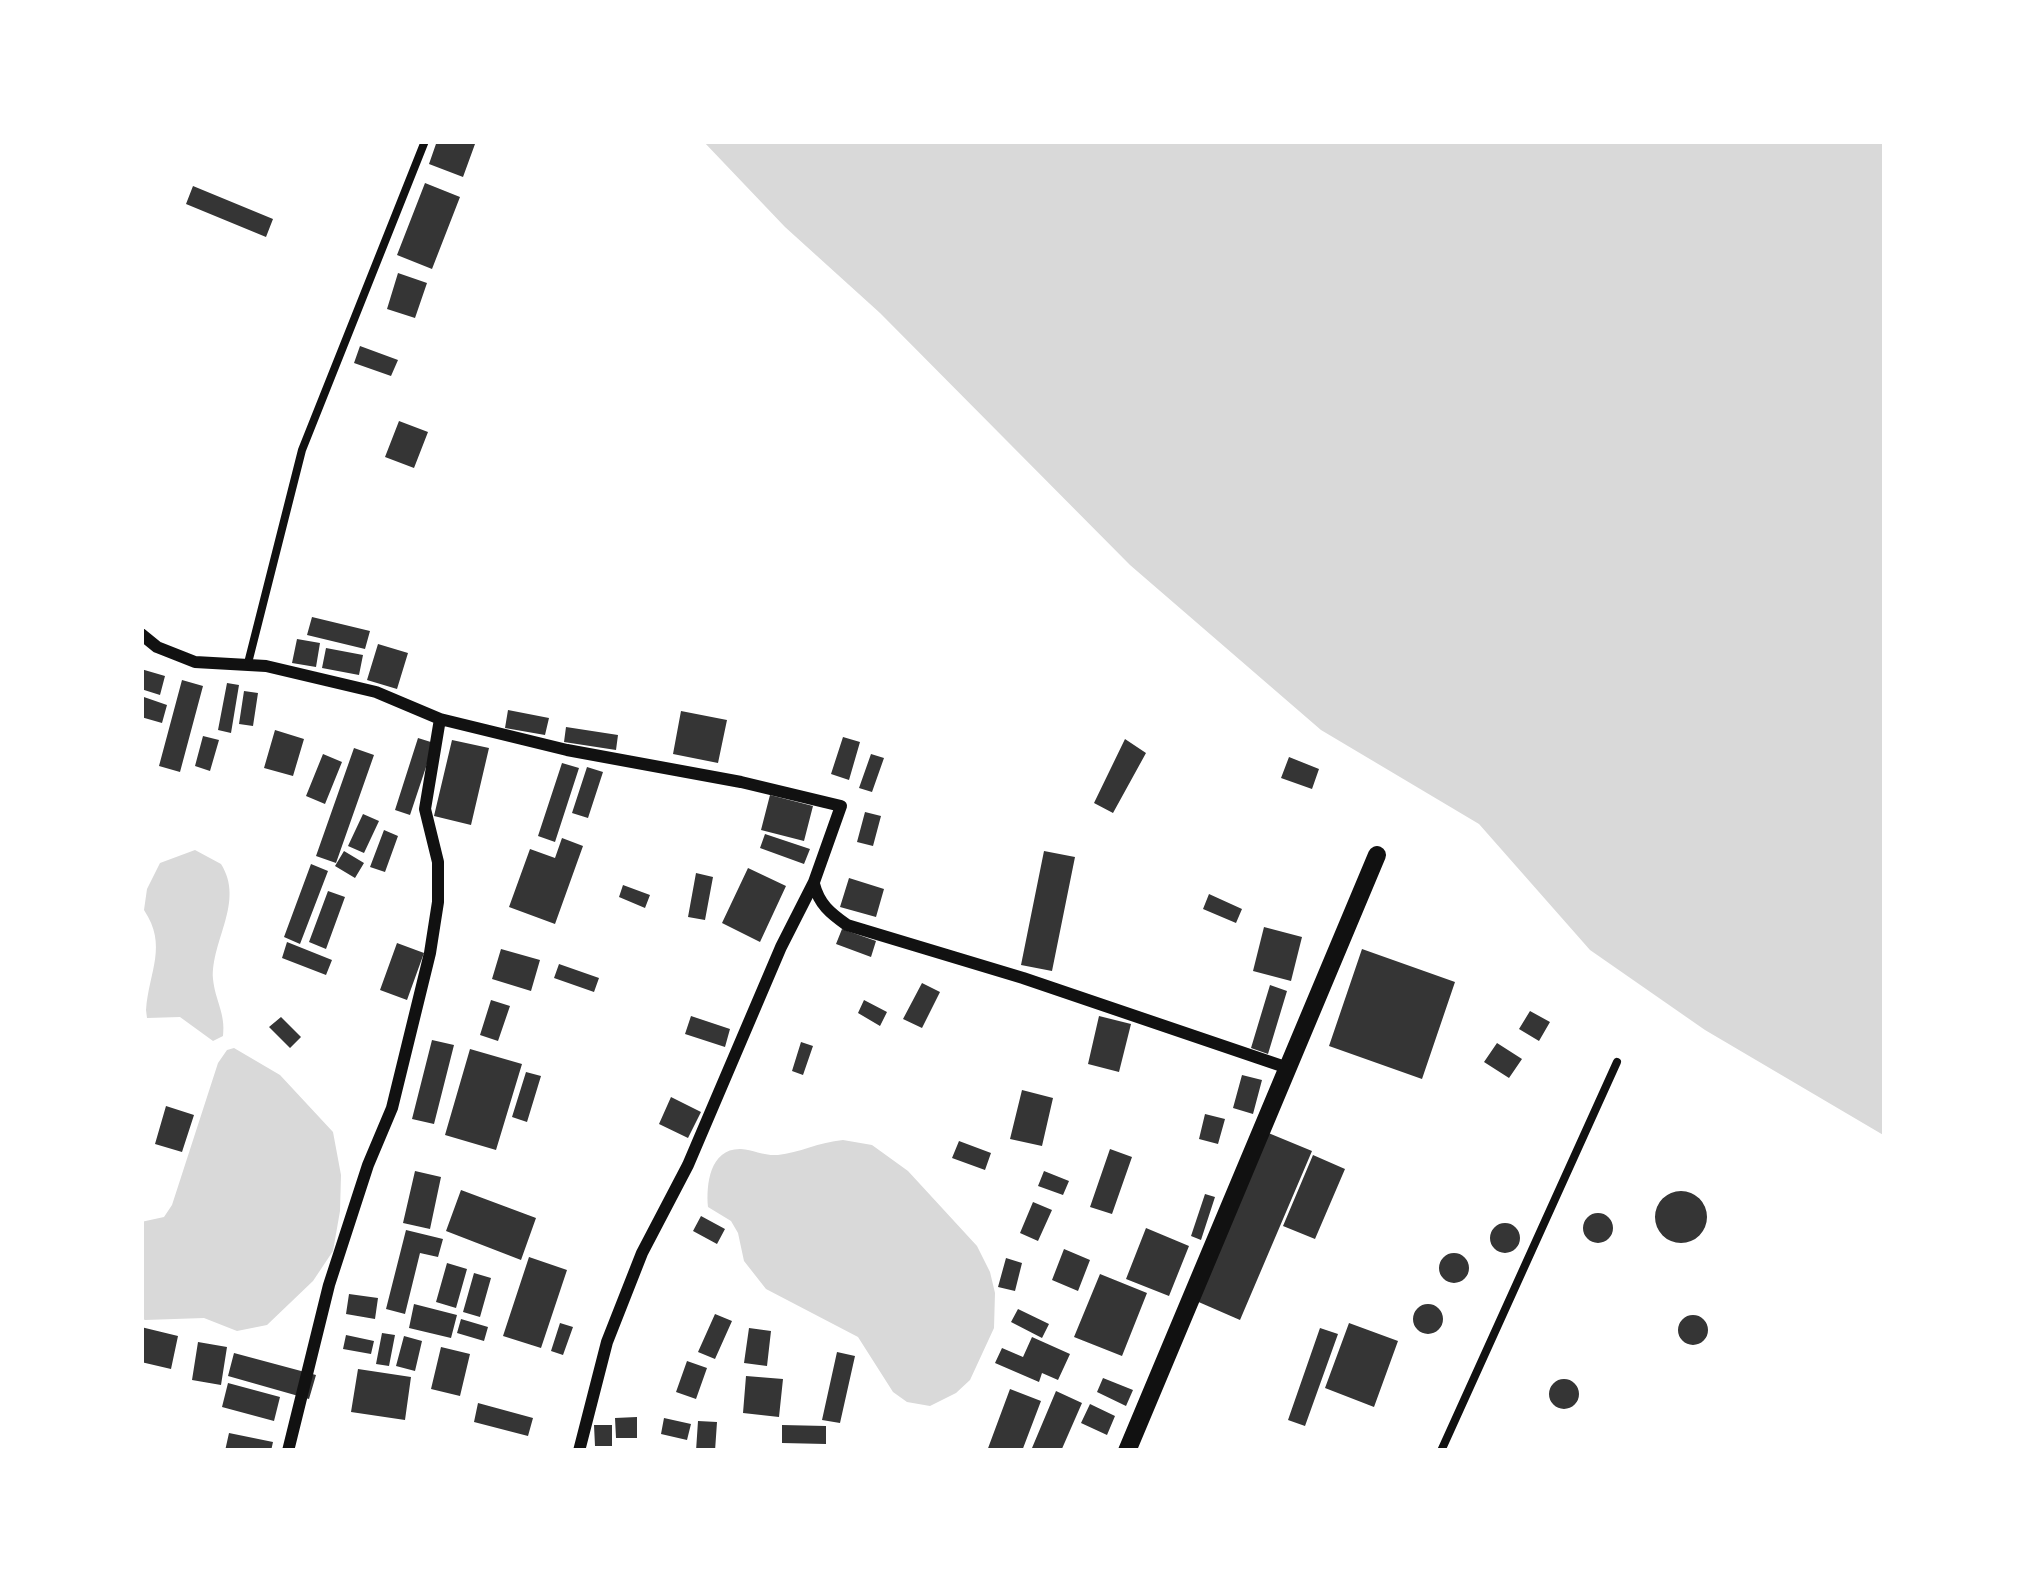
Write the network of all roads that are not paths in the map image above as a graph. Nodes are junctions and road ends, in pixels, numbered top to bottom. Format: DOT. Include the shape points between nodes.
graph roads {
  1 [pos="425,141"];
  2 [pos="141,634"];
  3 [pos="248,665"];
  4 [pos="440,719"];
  5 [pos="1377,855"];
  6 [pos="814,882"];
  7 [pos="1617,1062"];
  8 [pos="1288,1068"];
  9 [pos="288,1451"];
  10 [pos="579,1451"];
  11 [pos="1127,1451"];
  12 [pos="1441,1451"];
  1 -- 3 [label="lane" via="302,450"];
  2 -- 3 [label="street" via="195,662"];
  3 -- 4 [label="street" via="376,692"];
  4 -- 6 [label="street" via="841,806"];
  4 -- 9 [label="street" via="425,809 438,862 430,953 392,1108 329,1285"];
  5 -- 8 [label="street"];
  6 -- 8 [label="street" via="817,898 847,925"];
  6 -- 10 [label="street" via="642,1253 607,1342"];
  7 -- 12 [label="lane"];
  8 -- 11 [label="street"];
}
